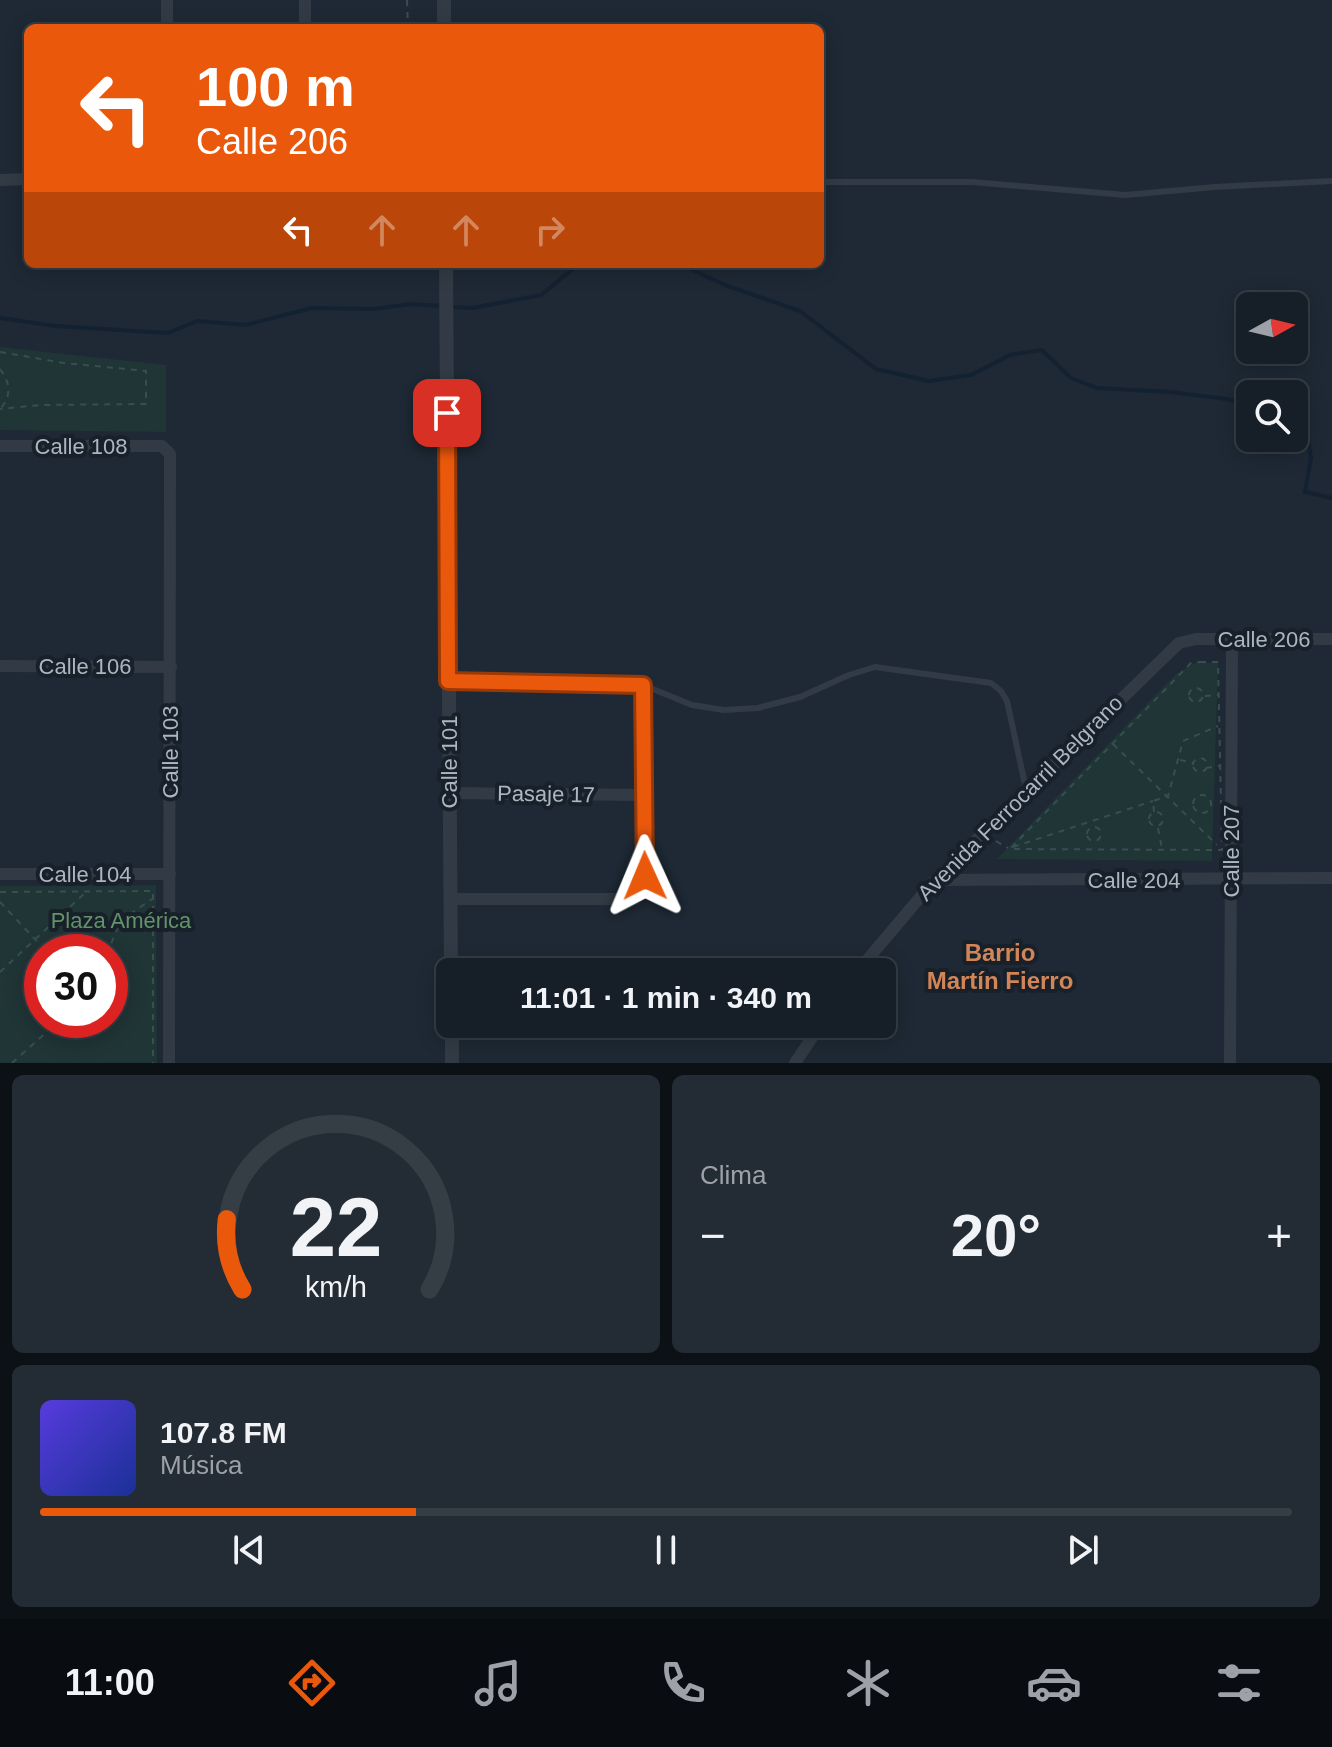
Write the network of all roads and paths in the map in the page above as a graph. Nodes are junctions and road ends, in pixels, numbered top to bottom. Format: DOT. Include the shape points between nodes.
graph roads {
  1 [pos="167,0"];
  2 [pos="305,0"];
  3 [pos="407,0"];
  4 [pos="444,0"];
  5 [pos="167,24"];
  6 [pos="305,24"];
  7 [pos="408,24"];
  8 [pos="444,24"];
  9 [pos="24,179"];
  10 [pos="0,180"];
  11 [pos="1332,181"];
  12 [pos="824,182"];
  13 [pos="446,268"];
  14 [pos="0,352"];
  15 [pos="0,369"];
  16 [pos="0,409"];
  17 [pos="0,446"];
  18 [pos="162,446"];
  19 [pos="1196,639"];
  20 [pos="1232,639"];
  21 [pos="1332,639"];
  22 [pos="0,666"];
  23 [pos="171,667"];
  24 [pos="448,681"];
  25 [pos="643,685"];
  26 [pos="1219,695"];
  27 [pos="1203,696"];
  28 [pos="1220,725"];
  29 [pos="1112,743"];
  30 [pos="1179,760"];
  31 [pos="1193,763"];
  32 [pos="1221,766"];
  33 [pos="1206,768"];
  34 [pos="1026,790"];
  35 [pos="449,793"];
  36 [pos="644,795"];
  37 [pos="1168,796"];
  38 [pos="1153,801"];
  39 [pos="1221,801"];
  40 [pos="1211,803"];
  41 [pos="1195,811"];
  42 [pos="1154,812"];
  43 [pos="1189,816"];
  44 [pos="1091,821"];
  45 [pos="1158,825"];
  46 [pos="1092,827"];
  47 [pos="984,833"];
  48 [pos="1095,841"];
  49 [pos="1010,849"];
  50 [pos="1096,850"];
  51 [pos="1162,850"];
  52 [pos="1222,850"];
  53 [pos="0,874"];
  54 [pos="170,874"];
  55 [pos="1332,878"];
  56 [pos="1231,879"];
  57 [pos="936,880"];
  58 [pos="87,891"];
  59 [pos="0,892"];
  60 [pos="153,898"];
  61 [pos="450,899"];
  62 [pos="0,902"];
  63 [pos="30,934"];
  64 [pos="42,934"];
  65 [pos="115,934"];
  66 [pos="24,951"];
  67 [pos="451,958"];
  68 [pos="868,958"];
  69 [pos="0,972"];
  70 [pos="39,1038"];
  71 [pos="452,1038"];
  72 [pos="812,1038"];
  73 [pos="12,1063"];
  74 [pos="153,1063"];
  75 [pos="169,1063"];
  76 [pos="452,1063"];
  77 [pos="795,1063"];
  78 [pos="1230,1063"];
  1 -- 5 [label="street"];
  2 -- 6 [label="street"];
  3 -- 7 [label="path"];
  4 -- 8 [label="street"];
  9 -- 10 [label="street"];
  11 -- 12 [label="lane" via="1125,195 972,182"];
  13 -- 24 [label="street, Calle 101"];
  14 -- 16 [label="path" via="146,371 146,404"];
  15 -- 16 [label="path" via="9,386"];
  17 -- 18 [label="street, Calle 108"];
  18 -- 23 [label="street, Calle 103" via="170,454"];
  19 -- 20 [label="street, Calle 206"];
  19 -- 34 [label="street, Avenida Ferrocarril Belgrano" via="1166,653"];
  20 -- 21 [label="street, Calle 206"];
  20 -- 56 [label="street, Calle 207"];
  22 -- 23 [label="street, Calle 106"];
  23 -- 54 [label="street, Calle 103"];
  24 -- 25 [label="street"];
  24 -- 35 [label="street, Calle 101"];
  25 -- 34 [label="lane" via="692,705 724,710 800,697 875,667 991,683 1007,701"];
  25 -- 36 [label="street"];
  26 -- 27 [label="path"];
  26 -- 28 [label="path"];
  26 -- 29 [label="path" via="1218,662 1191,663"];
  28 -- 30 [label="path" via="1183,741"];
  28 -- 32 [label="path"];
  29 -- 37 [label="path"];
  29 -- 49 [label="path"];
  30 -- 31 [label="path"];
  30 -- 37 [label="path"];
  31 -- 33 [label="path" via="1197,771"];
  31 -- 33 [label="path" via="1202,758"];
  32 -- 33 [label="path"];
  32 -- 39 [label="path"];
  34 -- 47 [label="street, Avenida Ferrocarril Belgrano"];
  35 -- 36 [label="street, Pasaje 17"];
  35 -- 61 [label="street, Calle 101"];
  36 -- 61 [label="street" via="641,893 626,899"];
  37 -- 38 [label="path"];
  37 -- 43 [label="path"];
  38 -- 42 [label="path"];
  38 -- 44 [label="path"];
  39 -- 40 [label="path"];
  39 -- 52 [label="path"];
  40 -- 41 [label="path" via="1204,813"];
  40 -- 41 [label="path" via="1197,795"];
  41 -- 43 [label="path"];
  42 -- 45 [label="path" via="1162,816"];
  42 -- 45 [label="path" via="1149,821"];
  43 -- 52 [label="path"];
  44 -- 46 [label="path"];
  44 -- 49 [label="path"];
  45 -- 51 [label="path"];
  46 -- 48 [label="path" via="1087,834"];
  46 -- 48 [label="path" via="1101,833"];
  47 -- 49 [label="path"];
  47 -- 57 [label="street, Avenida Ferrocarril Belgrano"];
  48 -- 50 [label="path"];
  49 -- 50 [label="path"];
  50 -- 51 [label="path"];
  51 -- 52 [label="path"];
  53 -- 54 [label="street, Calle 104"];
  54 -- 75 [label="street, Calle 103"];
  55 -- 56 [label="street, Calle 204"];
  56 -- 57 [label="street, Calle 204"];
  56 -- 78 [label="street, Calle 207"];
  57 -- 68 [label="street, Avenida Ferrocarril Belgrano"];
  58 -- 59 [label="path"];
  58 -- 60 [label="path" via="153,891"];
  58 -- 64 [label="path"];
  60 -- 65 [label="path" via="120,921"];
  60 -- 74 [label="path"];
  61 -- 67 [label="street, Calle 101"];
  62 -- 63 [label="path"];
  66 -- 69 [label="path"];
  70 -- 73 [label="path"];
  71 -- 76 [label="street"];
  72 -- 77 [label="street"];
}
